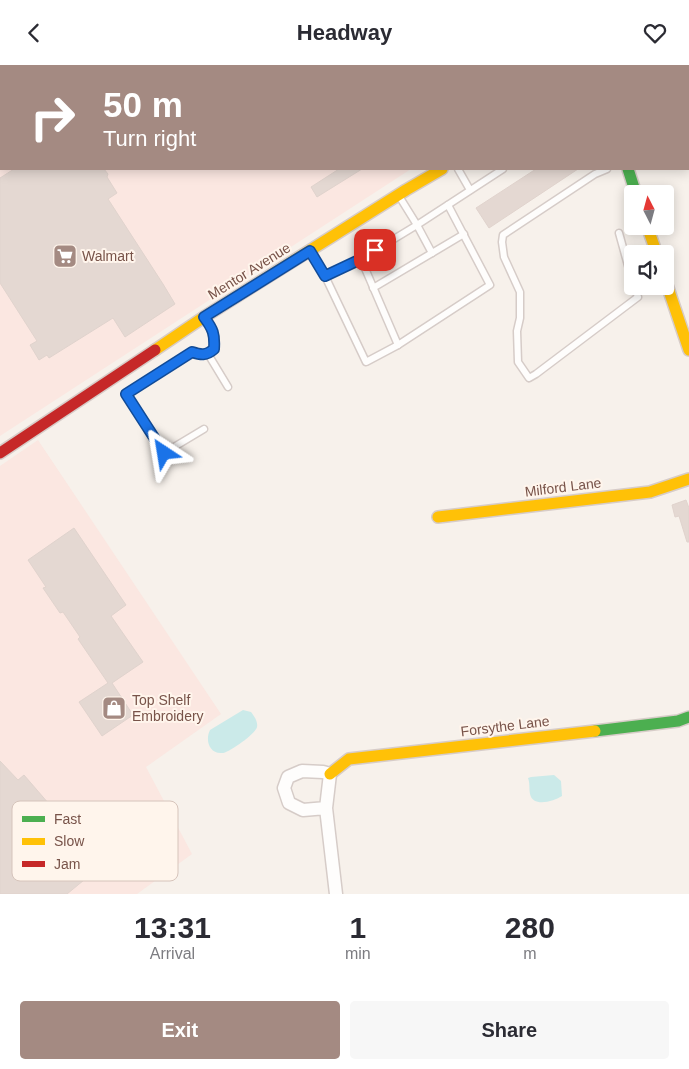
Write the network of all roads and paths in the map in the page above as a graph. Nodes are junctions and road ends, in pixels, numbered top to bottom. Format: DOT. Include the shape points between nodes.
graph roads {
  1 [pos="440,170"];
  2 [pos="459,170"];
  3 [pos="501,170"];
  4 [pos="605,170"];
  5 [pos="628,170"];
  6 [pos="633,185"];
  7 [pos="470,190"];
  8 [pos="398,195"];
  9 [pos="448,205"];
  10 [pos="417,225"];
  11 [pos="618,233"];
  12 [pos="464,234"];
  13 [pos="310,251"];
  14 [pos="432,253"];
  15 [pos="624,253"];
  16 [pos="361,259"];
  17 [pos="325,276"];
  18 [pos="373,288"];
  19 [pos="637,295"];
  20 [pos="670,295"];
  21 [pos="204,317"];
  22 [pos="398,345"];
  23 [pos="689,350"];
  24 [pos="208,354"];
  25 [pos="228,387"];
  26 [pos="204,429"];
  27 [pos="0,453"];
  28 [pos="689,479"];
  29 [pos="438,517"];
  30 [pos="689,717"];
  31 [pos="330,774"];
  32 [pos="326,808"];
  33 [pos="336,894"];
  1 -- 8 [label="street, Mentor Avenue"];
  2 -- 7 [label="lane"];
  3 -- 7 [label="lane"];
  4 -- 19 [label="lane" via="503,235 504,257 520,292 520,318 516,331 518,362 529,377 536,374"];
  5 -- 6 [label="street"];
  7 -- 9 [label="lane"];
  8 -- 10 [label="lane"];
  8 -- 13 [label="street, Mentor Avenue"];
  9 -- 10 [label="lane"];
  9 -- 12 [label="lane"];
  10 -- 14 [label="lane"];
  10 -- 16 [label="lane"];
  11 -- 15 [label="lane"];
  12 -- 14 [label="lane"];
  12 -- 22 [label="lane" via="490,285"];
  13 -- 17 [label="lane"];
  13 -- 21 [label="street, Mentor Avenue"];
  14 -- 18 [label="lane"];
  16 -- 17 [label="lane"];
  16 -- 18 [label="lane"];
  17 -- 22 [label="lane" via="366,362"];
  18 -- 22 [label="lane"];
  20 -- 23 [label="street"];
  21 -- 24 [label="lane" via="215,337 214,349"];
  21 -- 27 [label="street, Mentor Avenue"];
  24 -- 25 [label="lane"];
  24 -- 26 [label="lane" via="192,352 126,394 164,453"];
  28 -- 29 [label="street, Milford Lane" via="650,492"];
  30 -- 31 [label="street, Forsythe Lane" via="678,721 349,759"];
  31 -- 32 [label="street"];
  31 -- 32 [label="street" via="302,771 288,777 284,788 289,803 303,810"];
  32 -- 33 [label="street"];
}
